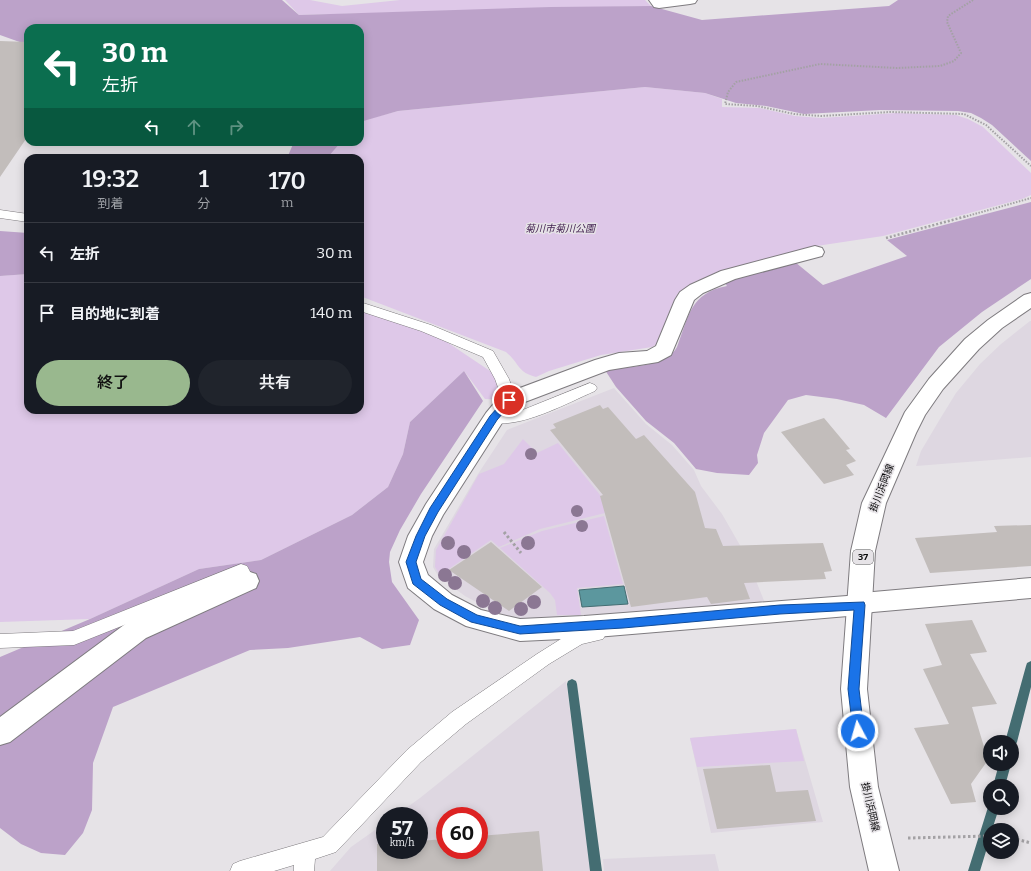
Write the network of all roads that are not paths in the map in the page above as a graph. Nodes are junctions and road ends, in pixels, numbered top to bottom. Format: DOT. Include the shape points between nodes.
graph roads {
  1 [pos="656,0"];
  2 [pos="690,0"];
  3 [pos="0,214"];
  4 [pos="24,217"];
  5 [pos="815,252"];
  6 [pos="1031,300"];
  7 [pos="364,307"];
  8 [pos="590,388"];
  9 [pos="501,409"];
  10 [pos="247,581"];
  11 [pos="1031,588"];
  12 [pos="860,605"];
  13 [pos="649,622"];
  14 [pos="0,641"];
  15 [pos="0,733"];
  16 [pos="305,862"];
  17 [pos="240,871"];
  18 [pos="884,871"];
  1 -- 2 [label="street" via="659,4"];
  3 -- 4 [label="lane"];
  5 -- 9 [label="street" via="742,272 700,287 686,296 664,350 658,354 602,365"];
  6 -- 12 [label="street, 掛川浜岡線 / 37" via="995,324 972,344 936,384 916,412 874,503 863,551"];
  7 -- 9 [label="lane" via="426,328 488,354 502,379"];
  8 -- 9 [label="lane" via="516,418"];
  9 -- 13 [label="street" via="434,510 420,536 411,562 417,581 443,602 475,619 520,630"];
  10 -- 14 [label="lane" via="241,571 74,638"];
  10 -- 15 [label="street" via="138,630"];
  11 -- 12 [label="street"];
  12 -- 13 [label="street"];
  12 -- 18 [label="street, 掛川浜岡線 / 37" via="854,689 864,787"];
  13 -- 16 [label="lane" via="578,637 543,659 459,718 414,756 328,844"];
  16 -- 17 [label="lane"];
}
